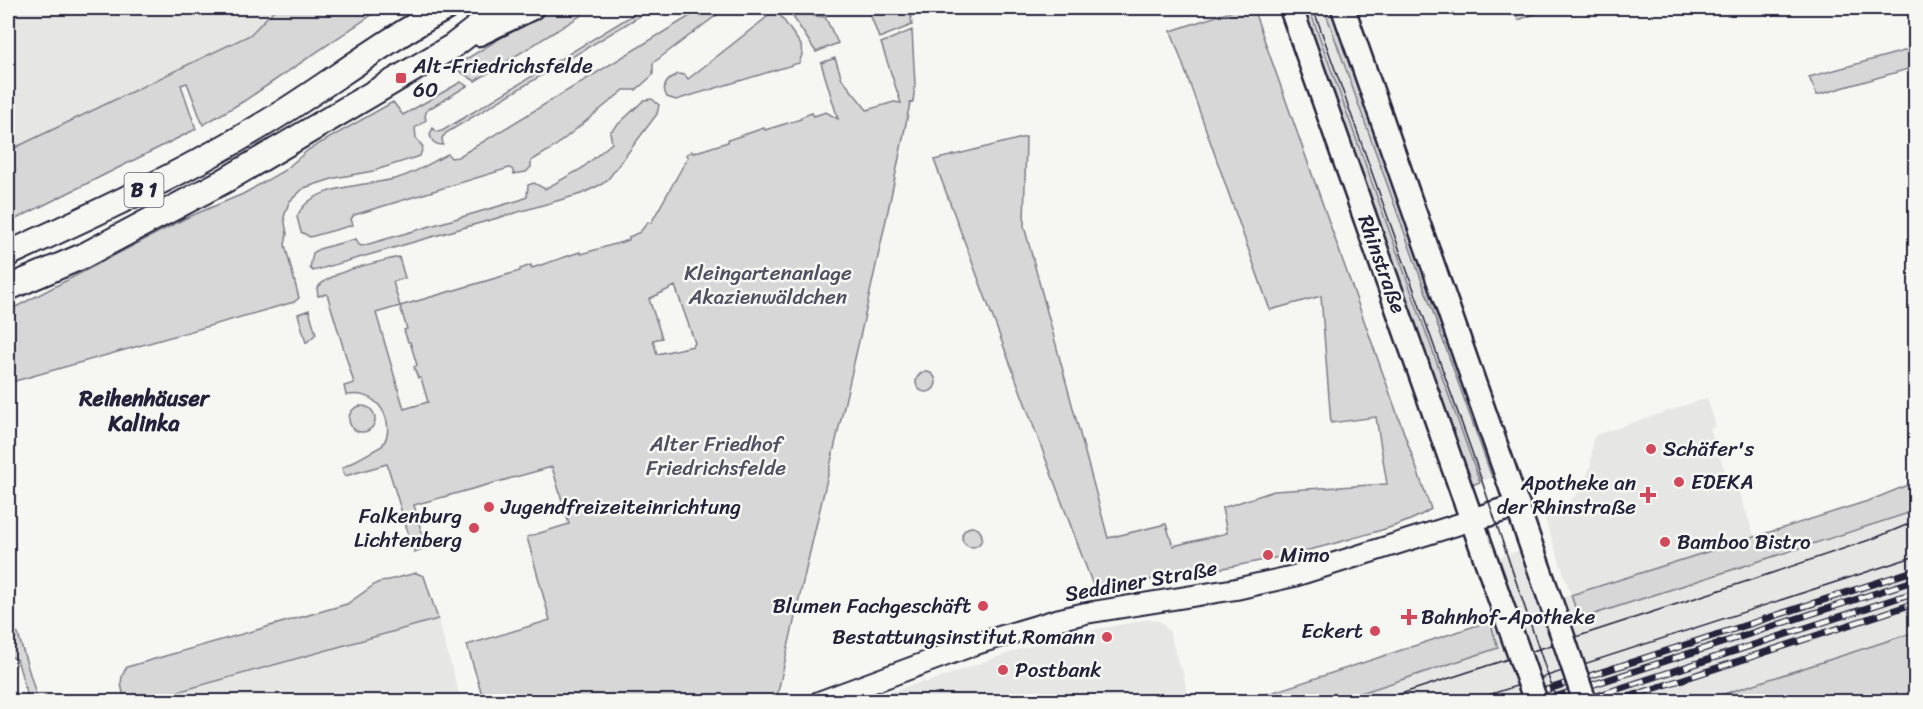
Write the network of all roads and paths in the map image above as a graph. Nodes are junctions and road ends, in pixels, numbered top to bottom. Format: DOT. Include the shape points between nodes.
graph roads {
  1 [pos="502,8"];
  2 [pos="532,8"];
  3 [pos="1290,8"];
  4 [pos="1343,8"];
  5 [pos="439,10"];
  6 [pos="453,46"];
  7 [pos="8,254"];
  8 [pos="83,256"];
  9 [pos="8,288"];
  10 [pos="8,305"];
  11 [pos="1518,505"];
  12 [pos="1472,520"];
  13 [pos="820,700"];
  14 [pos="1536,702"];
  15 [pos="1585,702"];
  1 -- 6 [label="main road, B 1"];
  2 -- 6 [label="main road"];
  3 -- 12 [label="main road, Rhinstraße"];
  4 -- 11 [label="main road"];
  5 -- 7 [label="main road, B 1" via="206,158"];
  6 -- 8 [label="main road, B 1" via="224,181"];
  8 -- 9 [label="main road, B 1"];
  8 -- 10 [label="main road"];
  11 -- 12 [label="main road"];
  11 -- 15 [label="main road, bridge"];
  12 -- 13 [label="street, Seddiner Straße" via="1294,576 1056,620"];
  12 -- 14 [label="main road, Rhinstraße, bridge"];
}
